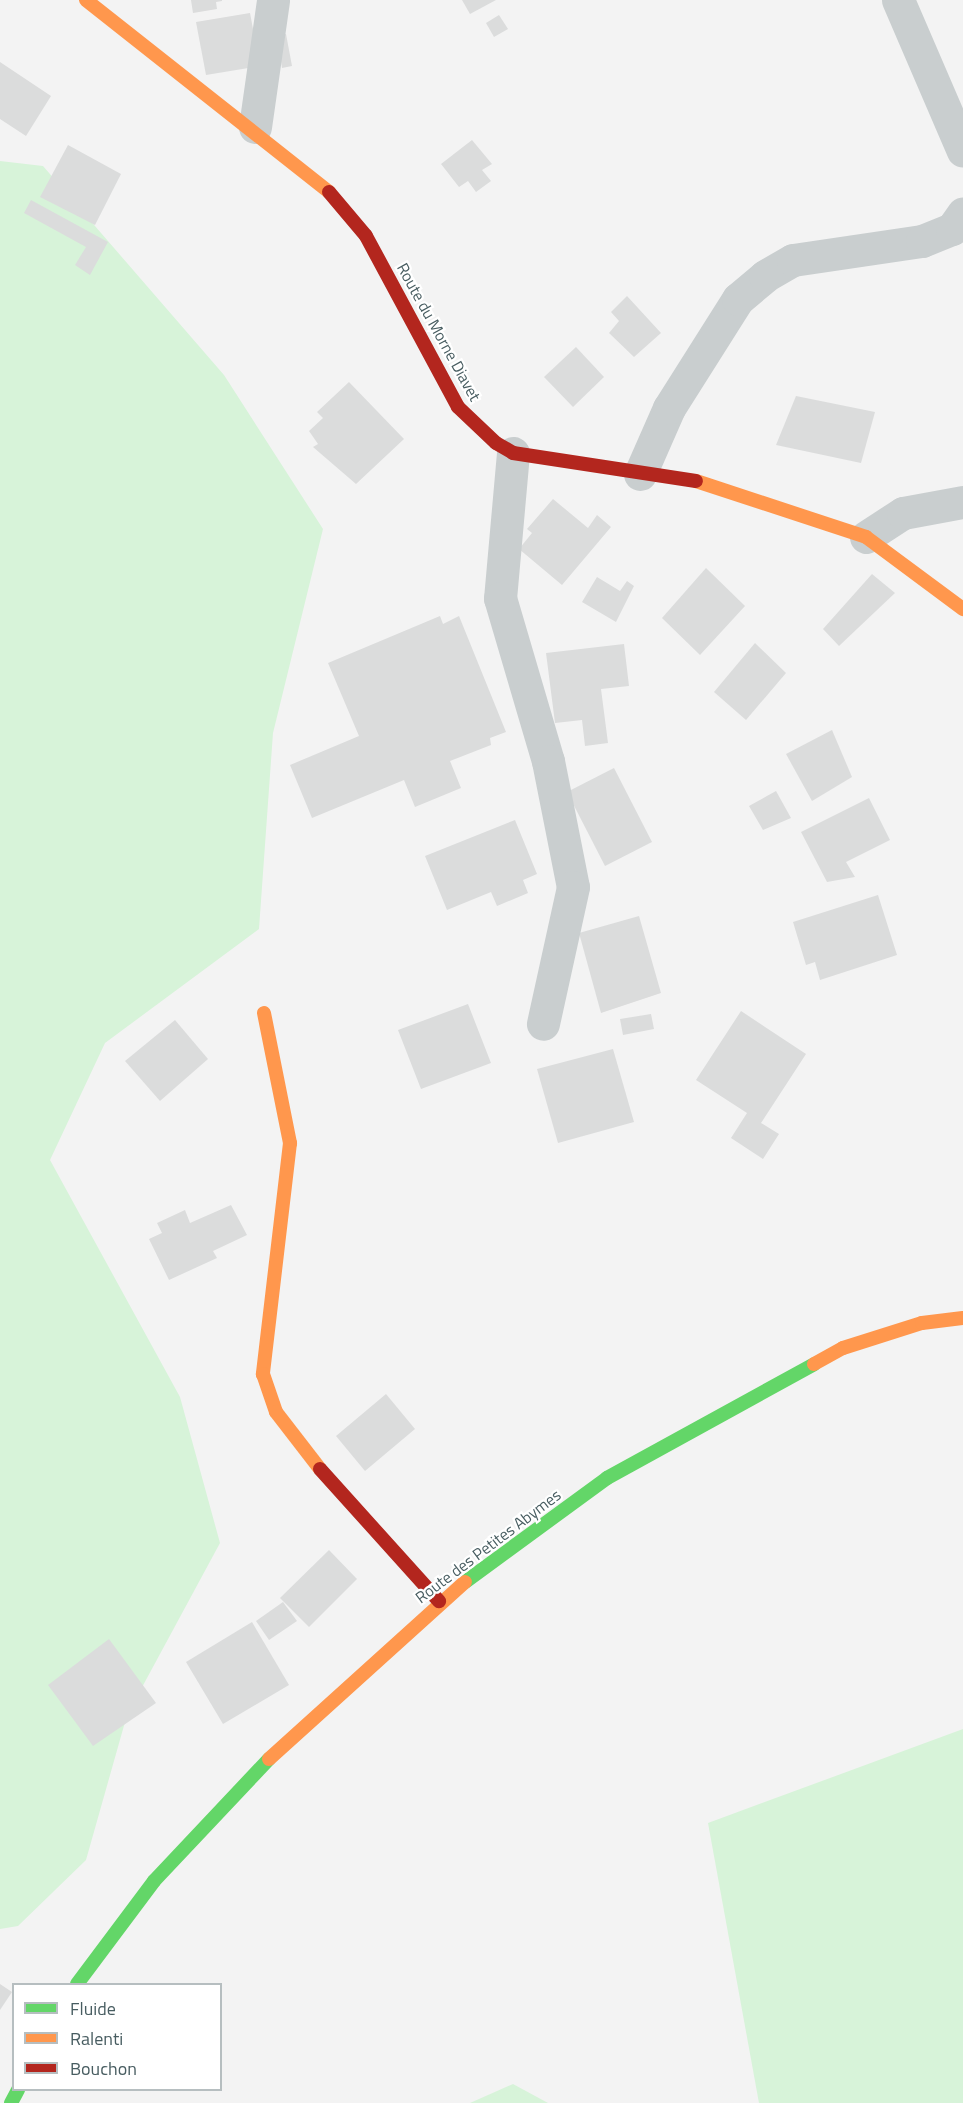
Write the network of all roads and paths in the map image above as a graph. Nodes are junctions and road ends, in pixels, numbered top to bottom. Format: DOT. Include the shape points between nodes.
graph roads {
  1 [pos="86,0"];
  2 [pos="273,0"];
  3 [pos="898,0"];
  4 [pos="255,127"];
  5 [pos="963,151"];
  6 [pos="963,213"];
  7 [pos="513,453"];
  8 [pos="640,474"];
  9 [pos="963,502"];
  10 [pos="866,537"];
  11 [pos="963,609"];
  12 [pos="264,1013"];
  13 [pos="543,1024"];
  14 [pos="963,1318"];
  15 [pos="439,1601"];
  16 [pos="78,1983"];
  1 -- 4 [label="street, Route du Morne Diavet"];
  2 -- 4 [label="street"];
  3 -- 5 [label="street"];
  4 -- 7 [label="street, Route du Morne Diavet" via="311,171 343,206 376,254 458,407"];
  6 -- 8 [label="street" via="952,229 922,241 794,260 765,276 732,309 669,408"];
  7 -- 8 [label="street"];
  7 -- 13 [label="street" via="500,598 549,761 573,887"];
  8 -- 10 [label="street" via="697,481"];
  9 -- 10 [label="street" via="903,513"];
  10 -- 11 [label="street"];
  12 -- 15 [label="street" via="290,1143 262,1374 276,1412 310,1458"];
  14 -- 15 [label="street, Route des Petites Abymes" via="922,1323 843,1348 607,1478"];
  15 -- 16 [label="street, Route des Petites Abymes" via="241,1788 154,1881"];
}
